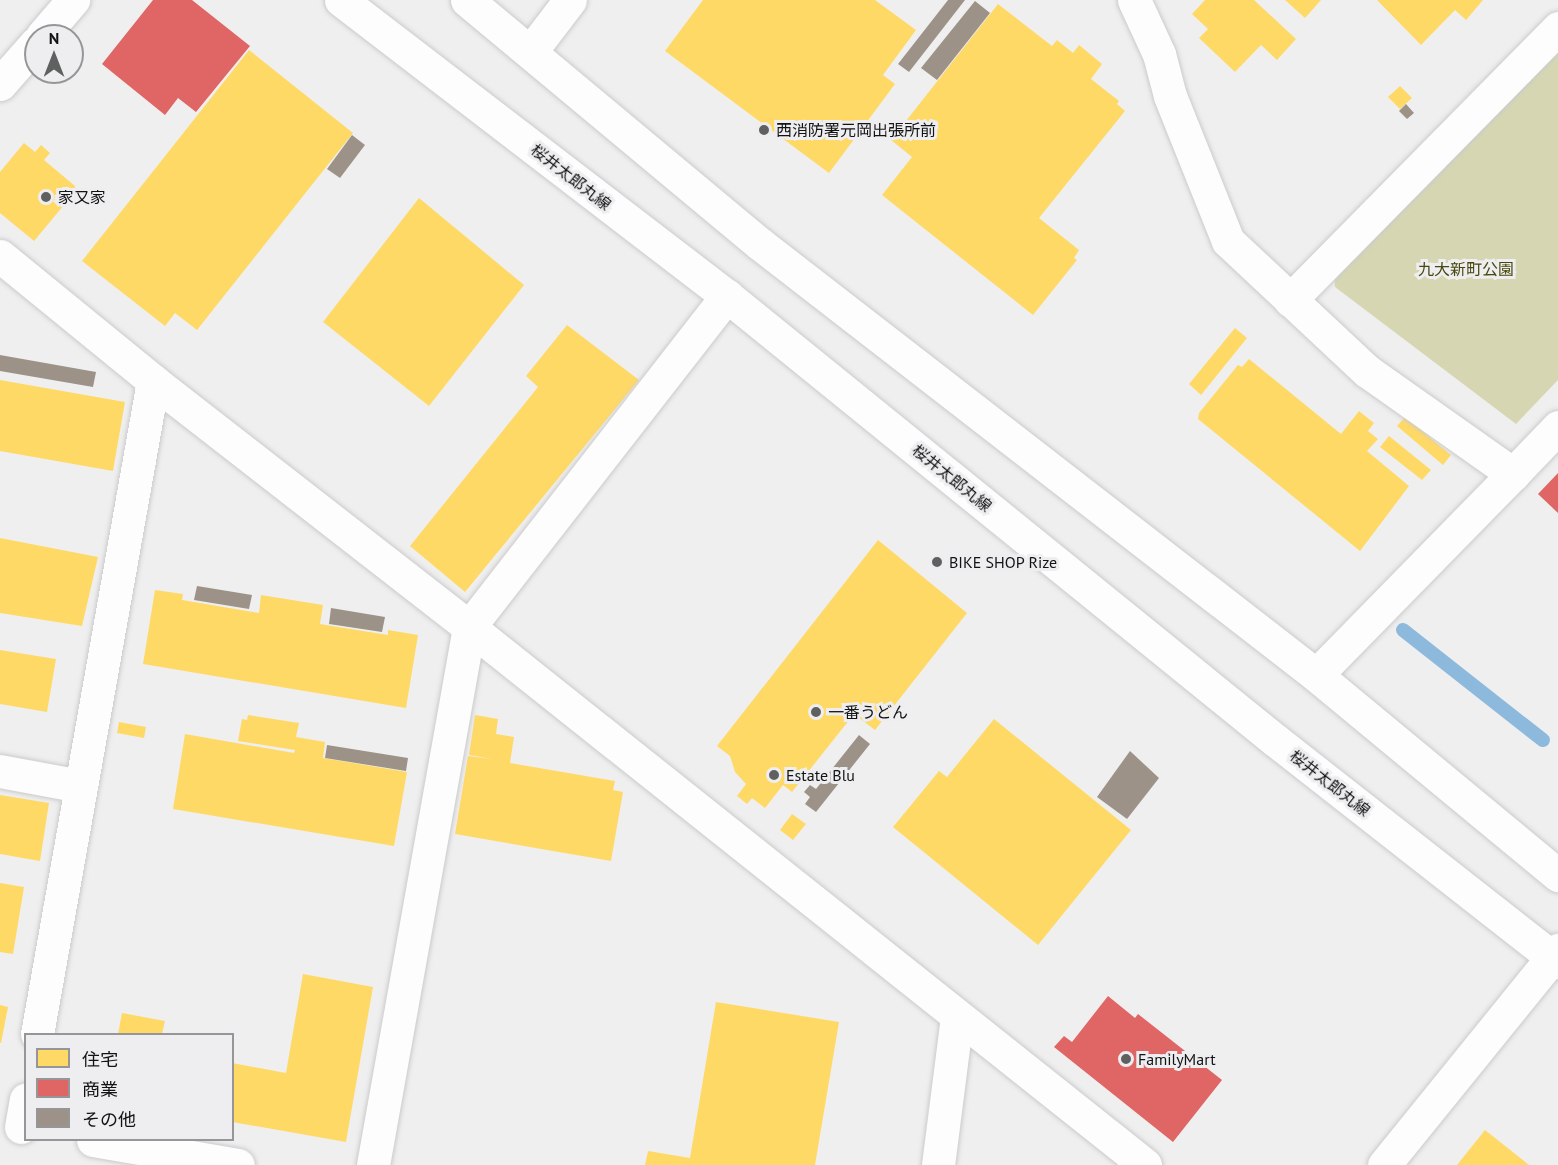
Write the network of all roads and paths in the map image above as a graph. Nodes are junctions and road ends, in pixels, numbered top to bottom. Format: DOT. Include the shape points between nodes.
graph roads {
  1 [pos="73,0"];
  2 [pos="341,0"];
  3 [pos="467,0"];
  4 [pos="570,0"];
  5 [pos="1134,0"];
  6 [pos="52,24"];
  7 [pos="1558,28"];
  8 [pos="531,51"];
  9 [pos="24,57"];
  10 [pos="0,84"];
  11 [pos="0,256"];
  12 [pos="727,296"];
  13 [pos="1290,300"];
  14 [pos="153,381"];
  15 [pos="1558,427"];
  16 [pos="1513,474"];
  17 [pos="469,627"];
  18 [pos="1316,675"];
  19 [pos="0,771"];
  20 [pos="81,786"];
  21 [pos="1558,875"];
  22 [pos="1556,956"];
  23 [pos="957,1017"];
  24 [pos="37,1033"];
  25 [pos="99,1141"];
  26 [pos="238,1165"];
  27 [pos="373,1165"];
  28 [pos="938,1165"];
  29 [pos="1145,1165"];
  30 [pos="1384,1165"];
  1 -- 6 [label="street"];
  2 -- 12 [label="street, 桜井太郎丸線"];
  3 -- 8 [label="street"];
  4 -- 8 [label="street"];
  5 -- 13 [label="street" via="1159,54 1170,96 1228,241"];
  7 -- 13 [label="street"];
  8 -- 18 [label="street" via="760,244"];
  9 -- 10 [label="street"];
  11 -- 14 [label="street"];
  12 -- 17 [label="street"];
  12 -- 22 [label="street, 桜井太郎丸線" via="1275,740"];
  13 -- 16 [label="street" via="1367,371"];
  14 -- 17 [label="street"];
  14 -- 20 [label="street"];
  15 -- 16 [label="street"];
  16 -- 18 [label="street"];
  17 -- 23 [label="street"];
  17 -- 27 [label="street"];
  18 -- 21 [label="street"];
  19 -- 20 [label="street"];
  20 -- 24 [label="street"];
  22 -- 30 [label="street"];
  23 -- 28 [label="street"];
  23 -- 29 [label="street"];
  25 -- 26 [label="street"];
}
